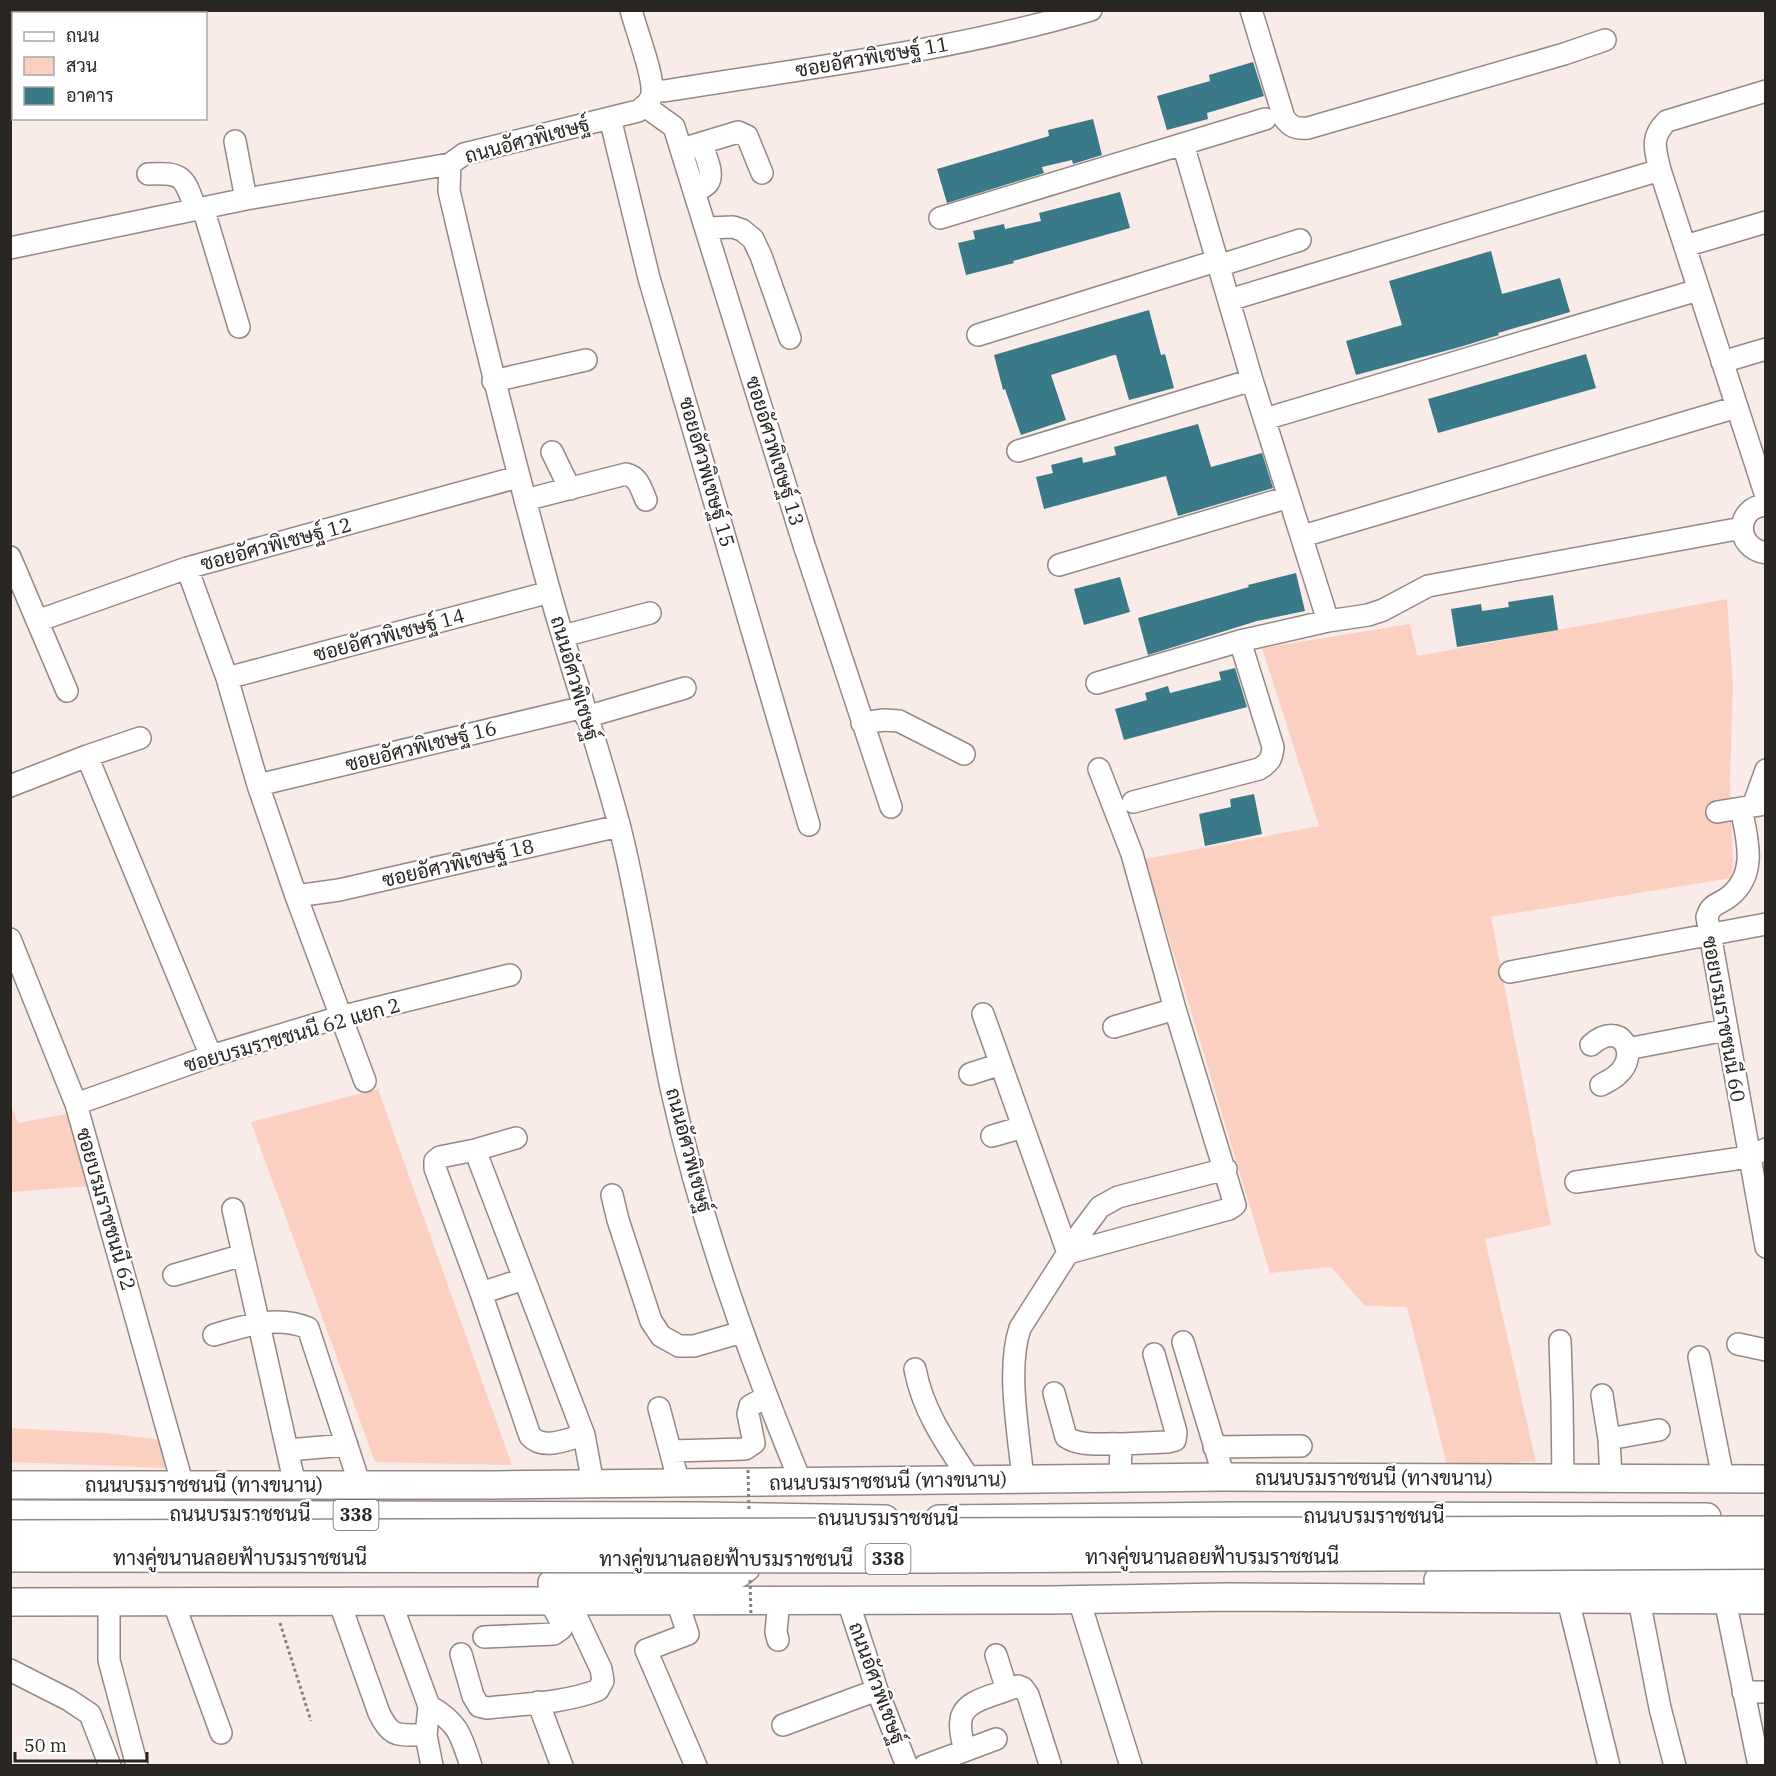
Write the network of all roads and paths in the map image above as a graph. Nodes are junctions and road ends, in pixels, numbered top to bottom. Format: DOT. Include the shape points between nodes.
graph roads {
  1 [pos="631,10"];
  2 [pos="1090,10"];
  3 [pos="1251,10"];
  4 [pos="1605,40"];
  5 [pos="1766,91"];
  6 [pos="649,98"];
  7 [pos="610,118"];
  8 [pos="1265,119"];
  9 [pos="235,141"];
  10 [pos="1183,144"];
  11 [pos="691,146"];
  12 [pos="450,164"];
  13 [pos="1660,170"];
  14 [pos="762,173"];
  15 [pos="148,174"];
  16 [pos="246,199"];
  17 [pos="200,209"];
  18 [pos="940,218"];
  19 [pos="1766,222"];
  20 [pos="706,228"];
  21 [pos="1300,240"];
  22 [pos="1685,246"];
  23 [pos="10,248"];
  24 [pos="1217,264"];
  25 [pos="1698,290"];
  26 [pos="1229,300"];
  27 [pos="239,327"];
  28 [pos="978,334"];
  29 [pos="790,339"];
  30 [pos="1766,349"];
  31 [pos="586,360"];
  32 [pos="1722,362"];
  33 [pos="1252,380"];
  34 [pos="494,381"];
  35 [pos="1737,407"];
  36 [pos="1265,419"];
  37 [pos="1018,451"];
  38 [pos="552,452"];
  39 [pos="518,477"];
  40 [pos="1764,485"];
  41 [pos="570,489"];
  42 [pos="1289,497"];
  43 [pos="525,500"];
  44 [pos="646,500"];
  45 [pos="1766,505"];
  46 [pos="1742,528"];
  47 [pos="1303,536"];
  48 [pos="1766,553"];
  49 [pos="10,557"];
  50 [pos="1059,565"];
  51 [pos="187,568"];
  52 [pos="550,592"];
  53 [pos="650,613"];
  54 [pos="37,621"];
  55 [pos="1328,621"];
  56 [pos="563,636"];
  57 [pos="1240,641"];
  58 [pos="227,678"];
  59 [pos="1097,683"];
  60 [pos="685,687"];
  61 [pos="67,691"];
  62 [pos="585,712"];
  63 [pos="862,723"];
  64 [pos="140,738"];
  65 [pos="964,754"];
  66 [pos="87,756"];
  67 [pos="1099,769"];
  68 [pos="1766,770"];
  69 [pos="258,785"];
  70 [pos="10,786"];
  71 [pos="1133,802"];
  72 [pos="1753,806"];
  73 [pos="891,807"];
  74 [pos="1717,812"];
  75 [pos="809,825"];
  76 [pos="619,826"];
  77 [pos="296,896"];
  78 [pos="1766,924"];
  79 [pos="1709,935"];
  80 [pos="10,939"];
  81 [pos="1510,972"];
  82 [pos="510,975"];
  83 [pos="1175,1009"];
  84 [pos="984,1014"];
  85 [pos="340,1017"];
  86 [pos="1114,1027"];
  87 [pos="1726,1030"];
  88 [pos="1591,1045"];
  89 [pos="1627,1049"];
  90 [pos="211,1056"];
  91 [pos="1001,1064"];
  92 [pos="970,1074"];
  93 [pos="365,1081"];
  94 [pos="1601,1085"];
  95 [pos="76,1104"];
  96 [pos="1023,1127"];
  97 [pos="992,1136"];
  98 [pos="516,1138"];
  99 [pos="475,1150"];
  100 [pos="1757,1153"];
  101 [pos="1226,1169"];
  102 [pos="1576,1182"];
  103 [pos="612,1195"];
  104 [pos="232,1209"];
  105 [pos="1766,1247"];
  106 [pos="1068,1253"];
  107 [pos="243,1255"];
  108 [pos="174,1275"];
  109 [pos="524,1279"];
  110 [pos="481,1293"];
  111 [pos="258,1322"];
  112 [pos="742,1332"];
  113 [pos="213,1335"];
  114 [pos="1560,1341"];
  115 [pos="1183,1342"];
  116 [pos="1738,1344"];
  117 [pos="1766,1350"];
  118 [pos="1154,1354"];
  119 [pos="1700,1357"];
  120 [pos="915,1368"];
  121 [pos="1054,1394"];
  122 [pos="1602,1395"];
  123 [pos="766,1397"];
  124 [pos="659,1408"];
  125 [pos="1659,1430"];
  126 [pos="584,1435"];
  127 [pos="1609,1439"];
  128 [pos="1120,1444"];
  129 [pos="347,1445"];
  130 [pos="1300,1446"];
  131 [pos="1214,1447"];
  132 [pos="287,1450"];
  133 [pos="671,1451"];
  134 [pos="1224,1478"];
  135 [pos="1563,1478"];
  136 [pos="1723,1478"];
  137 [pos="1120,1479"];
  138 [pos="1157,1479"];
  139 [pos="1766,1479"];
  140 [pos="1023,1480"];
  141 [pos="972,1481"];
  142 [pos="801,1482"];
  143 [pos="592,1484"];
  144 [pos="679,1484"];
  145 [pos="10,1485"];
  146 [pos="183,1485"];
  147 [pos="296,1485"];
  148 [pos="360,1485"];
  149 [pos="495,1485"];
  150 [pos="1605,1487"];
  151 [pos="1766,1496"];
  152 [pos="10,1514"];
  153 [pos="701,1516"];
  154 [pos="1766,1517"];
  155 [pos="1766,1530"];
  156 [pos="10,1534"];
  157 [pos="1766,1555"];
  158 [pos="10,1558"];
  159 [pos="1766,1564"];
  160 [pos="10,1567"];
  161 [pos="746,1568"];
  162 [pos="1766,1580"];
  163 [pos="390,1600"];
  164 [pos="559,1600"];
  165 [pos="779,1600"];
  166 [pos="848,1600"];
  167 [pos="1050,1600"];
  168 [pos="1079,1600"];
  169 [pos="1568,1600"];
  170 [pos="1639,1600"];
  171 [pos="1725,1600"];
  172 [pos="1766,1600"];
  173 [pos="173,1601"];
  174 [pos="220,1601"];
  175 [pos="273,1601"];
  176 [pos="339,1601"];
  177 [pos="677,1601"];
  178 [pos="10,1602"];
  179 [pos="109,1602"];
  180 [pos="484,1637"];
  181 [pos="778,1640"];
  182 [pos="461,1654"];
  183 [pos="996,1655"];
  184 [pos="10,1670"];
  185 [pos="877,1689"];
  186 [pos="1007,1690"];
  187 [pos="1743,1692"];
  188 [pos="1766,1692"];
  189 [pos="538,1702"];
  190 [pos="429,1706"];
  191 [pos="311,1721"];
  192 [pos="783,1725"];
  193 [pos="221,1733"];
  194 [pos="426,1736"];
  195 [pos="996,1738"];
  196 [pos="964,1749"];
  197 [pos="1050,1764"];
  198 [pos="110,1766"];
  199 [pos="137,1766"];
  200 [pos="432,1766"];
  201 [pos="471,1766"];
  202 [pos="562,1766"];
  203 [pos="696,1766"];
  204 [pos="907,1766"];
  205 [pos="924,1766"];
  206 [pos="1131,1766"];
  207 [pos="1609,1766"];
  208 [pos="1675,1766"];
  209 [pos="1759,1766"];
  1 -- 6 [label="street"];
  2 -- 6 [label="street, ซอยอัศวพิเชษฐ์ 11" via="1045,24 929,48 664,91"];
  3 -- 4 [label="street" via="1284,118 1299,129"];
  5 -- 13 [label="street" via="1667,121 1655,140"];
  6 -- 7 [label="street, ถนนอัศวพิเชษฐ์" via="638,111"];
  6 -- 11 [label="street, ซอยอัศวพิเชษฐ์ 13"];
  7 -- 12 [label="street, ถนนอัศวพิเชษฐ์" via="464,154"];
  7 -- 75 [label="street, ซอยอัศวพิเชษฐ์ 15" via="649,278"];
  8 -- 10 [label="street"];
  9 -- 16 [label="street"];
  10 -- 18 [label="street"];
  10 -- 24 [label="street"];
  11 -- 14 [label="street" via="743,133"];
  11 -- 20 [label="street, ซอยอัศวพิเชษฐ์ 13" via="696,191"];
  12 -- 16 [label="street"];
  12 -- 34 [label="street, ถนนอัศวพิเชษฐ์" via="449,191"];
  13 -- 22 [label="street"];
  13 -- 26 [label="street"];
  15 -- 17 [label="street" via="179,176"];
  16 -- 17 [label="street"];
  17 -- 23 [label="street"];
  17 -- 27 [label="street"];
  19 -- 22 [label="street"];
  20 -- 29 [label="street" via="733,227 753,239"];
  20 -- 63 [label="street, ซอยอัศวพิเชษฐ์ 13"];
  21 -- 24 [label="street"];
  22 -- 25 [label="street"];
  24 -- 26 [label="street"];
  24 -- 28 [label="street"];
  25 -- 32 [label="street"];
  25 -- 36 [label="street"];
  26 -- 33 [label="street"];
  30 -- 32 [label="street"];
  31 -- 34 [label="street"];
  32 -- 35 [label="street"];
  33 -- 36 [label="street"];
  33 -- 37 [label="street"];
  34 -- 39 [label="street, ถนนอัศวพิเชษฐ์"];
  35 -- 40 [label="street"];
  35 -- 47 [label="street"];
  36 -- 42 [label="street"];
  38 -- 41 [label="street"];
  39 -- 43 [label="street, ถนนอัศวพิเชษฐ์"];
  39 -- 51 [label="street, ซอยอัศวพิเชษฐ์ 12"];
  41 -- 43 [label="street"];
  41 -- 44 [label="street" via="633,475"];
  42 -- 47 [label="street"];
  42 -- 50 [label="street"];
  43 -- 52 [label="street, ถนนอัศวพิเชษฐ์"];
  45 -- 46 [label="street" via="1753,509"];
  46 -- 48 [label="street" via="1750,548"];
  46 -- 55 [label="street" via="1449,581 1415,592 1368,615"];
  47 -- 55 [label="street"];
  49 -- 54 [label="street"];
  51 -- 54 [label="street, ซอยอัศวพิเชษฐ์ 12"];
  51 -- 58 [label="street"];
  52 -- 56 [label="street, ถนนอัศวพิเชษฐ์"];
  52 -- 58 [label="street, ซอยอัศวพิเชษฐ์ 14"];
  53 -- 56 [label="street"];
  54 -- 61 [label="street"];
  55 -- 57 [label="street"];
  56 -- 62 [label="street, ถนนอัศวพิเชษฐ์"];
  57 -- 59 [label="street"];
  57 -- 71 [label="street" via="1274,747 1273,757 1259,769"];
  58 -- 69 [label="street"];
  60 -- 62 [label="street, ซอยอัศวพิเชษฐ์ 16"];
  62 -- 69 [label="street, ซอยอัศวพิเชษฐ์ 16"];
  62 -- 76 [label="street, ถนนอัศวพิเชษฐ์"];
  63 -- 65 [label="street" via="898,721"];
  63 -- 73 [label="street, ซอยอัศวพิเชษฐ์ 13"];
  64 -- 66 [label="street"];
  66 -- 70 [label="street"];
  66 -- 90 [label="street"];
  67 -- 83 [label="street" via="1132,854"];
  68 -- 72 [label="street"];
  69 -- 77 [label="street"];
  72 -- 74 [label="street"];
  72 -- 79 [label="street, ซอยบรมราชชนนี 60" via="1748,872 1734,893 1710,908"];
  76 -- 77 [label="street, ซอยอัศวพิเชษฐ์ 18" via="339,890"];
  76 -- 112 [label="street, ถนนอัศวพิเชษฐ์" via="672,1093"];
  77 -- 85 [label="street"];
  78 -- 79 [label="street"];
  79 -- 81 [label="street"];
  79 -- 87 [label="street, ซอยบรมราชชนนี 60"];
  80 -- 95 [label="street, ซอยบรมราชชนนี 62"];
  82 -- 85 [label="street, ซอยบรมราชชนนี 62 แยก 2"];
  83 -- 86 [label="street"];
  83 -- 101 [label="street"];
  84 -- 91 [label="street"];
  85 -- 90 [label="street, ซอยบรมราชชนนี 62 แยก 2"];
  85 -- 93 [label="street"];
  87 -- 89 [label="street"];
  87 -- 100 [label="street, ซอยบรมราชชนนี 60"];
  88 -- 89 [label="street" via="1599,1038 1617,1035"];
  89 -- 94 [label="street" via="1627,1059 1617,1076"];
  90 -- 95 [label="street, ซอยบรมราชชนนี 62 แยก 2"];
  91 -- 92 [label="street"];
  91 -- 96 [label="street"];
  95 -- 146 [label="street, ซอยบรมราชชนนี 62"];
  96 -- 97 [label="street"];
  96 -- 106 [label="street"];
  98 -- 99 [label="street"];
  99 -- 109 [label="street"];
  99 -- 110 [label="street" via="440,1156 435,1168"];
  100 -- 102 [label="street"];
  100 -- 105 [label="street, ซอยบรมราชชนนี 60"];
  101 -- 106 [label="street" via="1118,1197 1100,1207"];
  101 -- 106 [label="street" via="1235,1205 1229,1209"];
  103 -- 112 [label="street" via="651,1321 661,1336 679,1346 694,1346"];
  104 -- 107 [label="street"];
  106 -- 140 [label="street" via="1020,1328 1014,1345 1012,1365"];
  107 -- 108 [label="street"];
  107 -- 111 [label="street"];
  109 -- 110 [label="street"];
  109 -- 126 [label="street"];
  110 -- 126 [label="street" via="530,1436 548,1444"];
  111 -- 113 [label="street"];
  111 -- 129 [label="street" via="308,1328"];
  111 -- 132 [label="street"];
  112 -- 123 [label="street, ถนนอัศวพิเชษฐ์"];
  114 -- 135 [label="street"];
  115 -- 131 [label="street"];
  116 -- 117 [label="street"];
  118 -- 128 [label="street" via="1175,1440"];
  119 -- 136 [label="street"];
  120 -- 141 [label="street" via="926,1408"];
  121 -- 128 [label="street" via="1066,1437 1072,1442"];
  122 -- 127 [label="street"];
  123 -- 133 [label="street" via="750,1406 754,1443 745,1449"];
  123 -- 142 [label="street, ถนนอัศวพิเชษฐ์"];
  124 -- 133 [label="street"];
  125 -- 127 [label="street"];
  126 -- 143 [label="street"];
  127 -- 150 [label="street"];
  128 -- 137 [label="street"];
  129 -- 132 [label="street"];
  129 -- 148 [label="street"];
  130 -- 131 [label="street"];
  131 -- 134 [label="street"];
  132 -- 147 [label="street"];
  133 -- 144 [label="street"];
  134 -- 135 [label="main road, ถนนบรมราชชนนี (ทางขนาน) / 338"];
  134 -- 138 [label="main road, ถนนบรมราชชนนี (ทางขนาน) / 338"];
  135 -- 150 [label="main road, ถนนบรมราชชนนี (ทางขนาน) / 338"];
  136 -- 139 [label="main road, ถนนบรมราชชนนี (ทางขนาน) / 338"];
  136 -- 150 [label="main road, ถนนบรมราชชนนี (ทางขนาน) / 338"];
  137 -- 138 [label="main road, ถนนบรมราชชนนี (ทางขนาน) / 338"];
  137 -- 140 [label="main road, ถนนบรมราชชนนี (ทางขนาน) / 338"];
  138 -- 150 [label="main road" via="1323,1494"];
  140 -- 141 [label="main road, ถนนบรมราชชนนี (ทางขนาน) / 338"];
  141 -- 142 [label="main road, ถนนบรมราชชนนี (ทางขนาน) / 338"];
  142 -- 144 [label="main road, ถนนบรมราชชนนี (ทางขนาน) / 338"];
  143 -- 144 [label="main road, ถนนบรมราชชนนี (ทางขนาน) / 338"];
  143 -- 149 [label="main road, ถนนบรมราชชนนี (ทางขนาน) / 338"];
  145 -- 146 [label="main road, ถนนบรมราชชนนี (ทางขนาน) / 338"];
  146 -- 147 [label="main road, ถนนบรมราชชนนี (ทางขนาน) / 338"];
  147 -- 148 [label="main road, ถนนบรมราชชนนี (ทางขนาน) / 338"];
  148 -- 149 [label="main road, ถนนบรมราชชนนี (ทางขนาน) / 338"];
  149 -- 153 [label="main road"];
  150 -- 151 [label="main road"];
  152 -- 153 [label="main road, ถนนบรมราชชนนี / 338"];
  153 -- 154 [label="main road, ถนนบรมราชชนนี / 338"];
  155 -- 156 [label="main road, ทางคู่ขนานลอยฟ้าบรมราชชนนี / 338, bridge"];
  157 -- 158 [label="main road, ทางคู่ขนานลอยฟ้าบรมราชชนนี / 338, bridge"];
  159 -- 161 [label="main road, 338"];
  160 -- 161 [label="main road, 338"];
  161 -- 174 [label="main road" via="738,1574"];
  162 -- 167 [label="main road" via="1328,1580"];
  163 -- 164 [label="main road, 338"];
  163 -- 176 [label="main road, 338"];
  163 -- 190 [label="street"];
  164 -- 177 [label="main road, 338"];
  164 -- 180 [label="street" via="561,1629 554,1634"];
  164 -- 189 [label="street" via="601,1669 603,1681 598,1690 586,1695"];
  165 -- 166 [label="main road, 338"];
  165 -- 177 [label="main road, 338"];
  165 -- 181 [label="street"];
  166 -- 167 [label="main road, 338"];
  166 -- 185 [label="street, ถนนอัศวพิเชษฐ์"];
  167 -- 168 [label="main road, 338"];
  168 -- 169 [label="main road, 338"];
  168 -- 206 [label="street"];
  169 -- 170 [label="main road, 338"];
  169 -- 207 [label="street"];
  170 -- 171 [label="main road, 338"];
  170 -- 208 [label="street"];
  171 -- 172 [label="main road, 338"];
  171 -- 187 [label="street"];
  173 -- 174 [label="main road, 338"];
  173 -- 179 [label="main road, 338"];
  173 -- 193 [label="street"];
  174 -- 175 [label="main road, 338"];
  175 -- 176 [label="main road, 338"];
  175 -- 191 [label="path"];
  176 -- 194 [label="street" via="386,1729 394,1734"];
  177 -- 203 [label="street" via="687,1634 646,1650"];
  178 -- 179 [label="main road, 338"];
  179 -- 199 [label="street" via="109,1660"];
  182 -- 189 [label="street" via="479,1706"];
  183 -- 186 [label="street"];
  184 -- 198 [label="street" via="90,1714"];
  185 -- 192 [label="street"];
  185 -- 204 [label="street, ถนนอัศวพิเชษฐ์"];
  186 -- 196 [label="street" via="967,1708 961,1720"];
  186 -- 197 [label="street" via="1018,1686 1028,1695"];
  187 -- 188 [label="street"];
  187 -- 209 [label="street"];
  189 -- 202 [label="street"];
  190 -- 194 [label="street"];
  190 -- 201 [label="street" via="457,1727"];
  194 -- 200 [label="street"];
  195 -- 196 [label="street"];
  196 -- 205 [label="street"];
}
